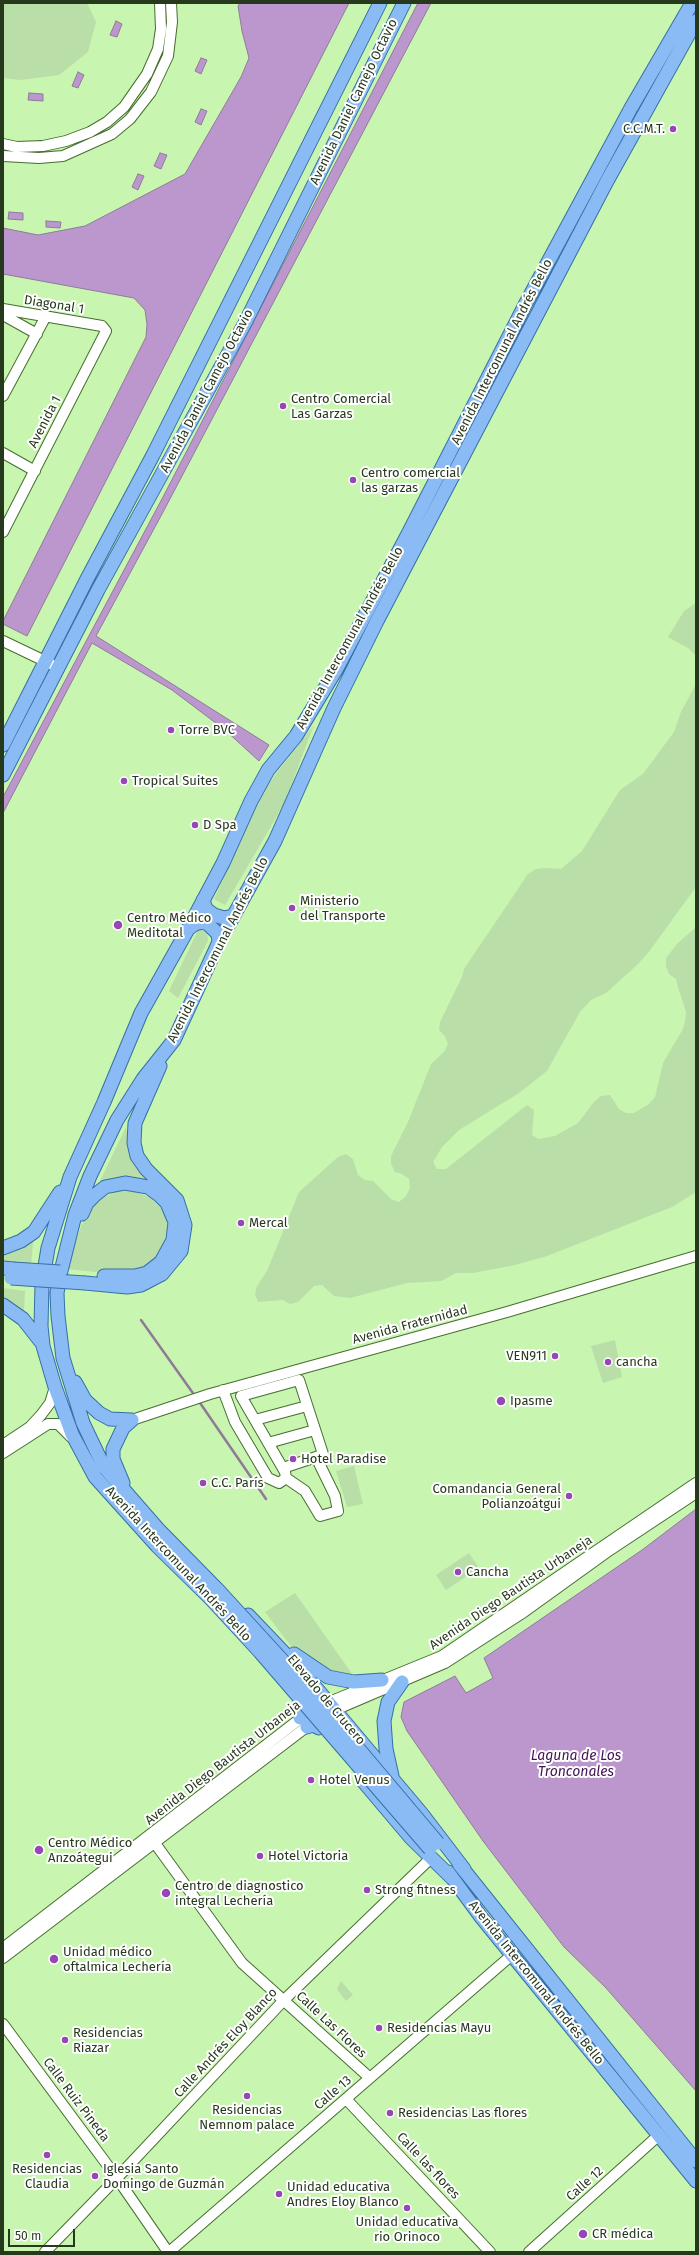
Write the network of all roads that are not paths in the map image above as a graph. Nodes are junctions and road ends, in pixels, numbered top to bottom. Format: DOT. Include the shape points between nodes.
graph roads {
  1 [pos="160,3"];
  2 [pos="171,3"];
  3 [pos="380,3"];
  4 [pos="404,3"];
  5 [pos="692,3"];
  6 [pos="696,21"];
  7 [pos="3,144"];
  8 [pos="3,156"];
  9 [pos="3,309"];
  10 [pos="3,314"];
  11 [pos="46,316"];
  12 [pos="102,326"];
  13 [pos="37,334"];
  14 [pos="5,389"];
  15 [pos="3,453"];
  16 [pos="35,471"];
  17 [pos="4,525"];
  18 [pos="3,641"];
  19 [pos="46,661"];
  20 [pos="58,667"];
  21 [pos="3,745"];
  22 [pos="3,775"];
  23 [pos="203,900"];
  24 [pos="232,916"];
  25 [pos="188,929"];
  26 [pos="219,942"];
  27 [pos="174,1040"];
  28 [pos="70,1177"];
  29 [pos="3,1248"];
  30 [pos="696,1256"];
  31 [pos="63,1265"];
  32 [pos="7,1273"];
  33 [pos="85,1278"];
  34 [pos="3,1304"];
  35 [pos="60,1343"];
  36 [pos="43,1346"];
  37 [pos="54,1387"];
  38 [pos="223,1390"];
  39 [pos="307,1406"];
  40 [pos="132,1420"];
  41 [pos="255,1420"];
  42 [pos="315,1430"];
  43 [pos="268,1443"];
  44 [pos="77,1444"];
  45 [pos="3,1445"];
  46 [pos="3,1453"];
  47 [pos="316,1458"];
  48 [pos="284,1473"];
  49 [pos="696,1482"];
  50 [pos="696,1493"];
  51 [pos="128,1496"];
  52 [pos="169,1548"];
  53 [pos="271,1637"];
  54 [pos="382,1680"];
  55 [pos="402,1682"];
  56 [pos="331,1706"];
  57 [pos="308,1719"];
  58 [pos="392,1778"];
  59 [pos="154,1842"];
  60 [pos="433,1850"];
  61 [pos="464,1869"];
  62 [pos="3,1948"];
  63 [pos="513,1954"];
  64 [pos="3,1958"];
  65 [pos="284,2000"];
  66 [pos="3,2024"];
  67 [pos="370,2078"];
  68 [pos="346,2098"];
  69 [pos="659,2135"];
  70 [pos="696,2161"];
  71 [pos="117,2178"];
  72 [pos="696,2181"];
  73 [pos="45,2252"];
  74 [pos="168,2252"];
  75 [pos="490,2252"];
  76 [pos="529,2252"];
  1 -- 7 [label="street" via="161,30 153,61 136,91 118,112 90,132 66,142 17,147"];
  2 -- 8 [label="street" via="172,22 168,56 151,92 130,119 112,134 62,156"];
  3 -- 19 [label="main road, Avenida Daniel Camejo Octavio" via="153,455"];
  4 -- 20 [label="main road, Avenida Daniel Camejo Octavio" via="245,323"];
  5 -- 23 [label="main road, Avenida Intercomunal Andrés Bello" via="631,108 526,303 409,532 326,687 296,736 268,770"];
  6 -- 24 [label="main road, Avenida Intercomunal Andrés Bello" via="607,181 377,621 334,708 275,841"];
  9 -- 11 [label="street, Diagonal 1"];
  10 -- 13 [label="street"];
  11 -- 12 [label="street, Diagonal 1"];
  11 -- 13 [label="street"];
  12 -- 16 [label="street, Avenida 1" via="106,334"];
  13 -- 14 [label="street"];
  15 -- 16 [label="street"];
  16 -- 17 [label="street, Avenida 1"];
  18 -- 19 [label="street"];
  19 -- 20 [label="street"];
  19 -- 21 [label="main road, Avenida Daniel Camejo Octavio"];
  20 -- 22 [label="main road, Avenida Daniel Camejo Octavio"];
  23 -- 24 [label="main road" via="206,909 214,915 224,918"];
  23 -- 25 [label="main road, Avenida Intercomunal Andrés Bello"];
  24 -- 26 [label="main road, Avenida Intercomunal Andrés Bello"];
  25 -- 26 [label="main road" via="202,922 208,924 218,934"];
  25 -- 28 [label="main road, Avenida Intercomunal Andrés Bello" via="130,1034 104,1102"];
  26 -- 27 [label="main road, Avenida Intercomunal Andrés Bello"];
  27 -- 31 [label="main road, Avenida Intercomunal Andrés Bello" via="139,1085 114,1127 82,1195 70,1231"];
  27 -- 33 [label="main road" via="135,1123 134,1143 137,1156 176,1200 181,1211 185,1225 181,1251 162,1274 141,1285 127,1287"];
  28 -- 29 [label="main road" via="34,1232 22,1242"];
  28 -- 36 [label="main road, Avenida Intercomunal Andrés Bello" via="48,1248 42,1284"];
  30 -- 38 [label="street, Avenida Fraternidad" via="507,1312"];
  31 -- 33 [label="main road" via="87,1203 105,1187 125,1183 138,1184 148,1187 167,1203 175,1222 175,1232 162,1262 147,1273 135,1276"];
  31 -- 35 [label="main road, Avenida Intercomunal Andrés Bello" via="57,1293"];
  32 -- 33 [label="main road, bridge"];
  34 -- 36 [label="main road" via="23,1319"];
  35 -- 40 [label="main road" via="76,1385 85,1400 110,1419"];
  35 -- 51 [label="main road, Avenida Intercomunal Andrés Bello" via="75,1402 90,1440 104,1467"];
  36 -- 37 [label="main road, Avenida Intercomunal Andrés Bello"];
  37 -- 44 [label="main road, Avenida Intercomunal Andrés Bello" via="63,1415"];
  37 -- 45 [label="street" via="50,1403 41,1415 30,1427"];
  38 -- 40 [label="street, Avenida Fraternidad"];
  38 -- 48 [label="street" via="235,1422 268,1478 279,1483"];
  39 -- 41 [label="street"];
  39 -- 41 [label="street" via="298,1379 242,1394"];
  39 -- 42 [label="street"];
  40 -- 51 [label="main road" via="123,1428 113,1450 116,1469"];
  41 -- 43 [label="street"];
  42 -- 43 [label="street"];
  42 -- 47 [label="street" via="323,1454"];
  43 -- 48 [label="street"];
  44 -- 46 [label="street" via="64,1429 54,1423 43,1427"];
  44 -- 52 [label="main road, Avenida Intercomunal Andrés Bello" via="95,1477"];
  47 -- 48 [label="street"];
  47 -- 48 [label="street" via="339,1507 335,1513 320,1516 305,1491"];
  49 -- 54 [label="street, Avenida Diego Bautista Urbaneja" via="442,1656"];
  50 -- 55 [label="street, Avenida Diego Bautista Urbaneja" via="610,1550 524,1612 434,1669"];
  51 -- 52 [label="main road, Avenida Intercomunal Andrés Bello"];
  52 -- 53 [label="main road, Elevado de Crucero"];
  52 -- 57 [label="main road, Elevado de Crucero"];
  52 -- 60 [label="main road, Avenida Intercomunal Andrés Bello, bridge" via="214,1594 260,1652"];
  53 -- 54 [label="main road" via="328,1677 354,1682"];
  53 -- 56 [label="main road, Elevado de Crucero"];
  54 -- 56 [label="street, Avenida Diego Bautista Urbaneja"];
  55 -- 56 [label="street, Avenida Diego Bautista Urbaneja"];
  55 -- 58 [label="main road" via="388,1702 384,1721"];
  56 -- 57 [label="street, Avenida Diego Bautista Urbaneja"];
  56 -- 58 [label="main road, Elevado de Crucero"];
  57 -- 59 [label="street, Avenida Diego Bautista Urbaneja"];
  57 -- 60 [label="main road, Elevado de Crucero" via="388,1811"];
  57 -- 62 [label="street, Avenida Diego Bautista Urbaneja" via="273,1741"];
  58 -- 61 [label="main road, Elevado de Crucero"];
  59 -- 64 [label="street, Avenida Diego Bautista Urbaneja"];
  59 -- 65 [label="street, Calle Las Flores" via="242,1963"];
  60 -- 61 [label="main road, Avenida Intercomunal Andrés Bello"];
  60 -- 63 [label="main road, Avenida Intercomunal Andrés Bello" via="481,1917"];
  60 -- 65 [label="street, Calle Andrés Eloy Blanco"];
  61 -- 70 [label="main road, Avenida Intercomunal Andrés Bello"];
  63 -- 67 [label="street, Calle 13"];
  63 -- 69 [label="main road, Avenida Intercomunal Andrés Bello"];
  65 -- 67 [label="street, Calle Las Flores"];
  65 -- 71 [label="street, Calle Andrés Eloy Blanco"];
  66 -- 71 [label="street, Calle Ruiz Pineda"];
  67 -- 68 [label="street, Calle 13"];
  68 -- 74 [label="street, Calle 13"];
  68 -- 75 [label="street, Calle las flores"];
  69 -- 72 [label="main road, Avenida Intercomunal Andrés Bello"];
  69 -- 76 [label="street, Calle 12"];
  71 -- 73 [label="street, Calle Andrés Eloy Blanco"];
  71 -- 74 [label="street, Calle Ruiz Pineda"];
}
